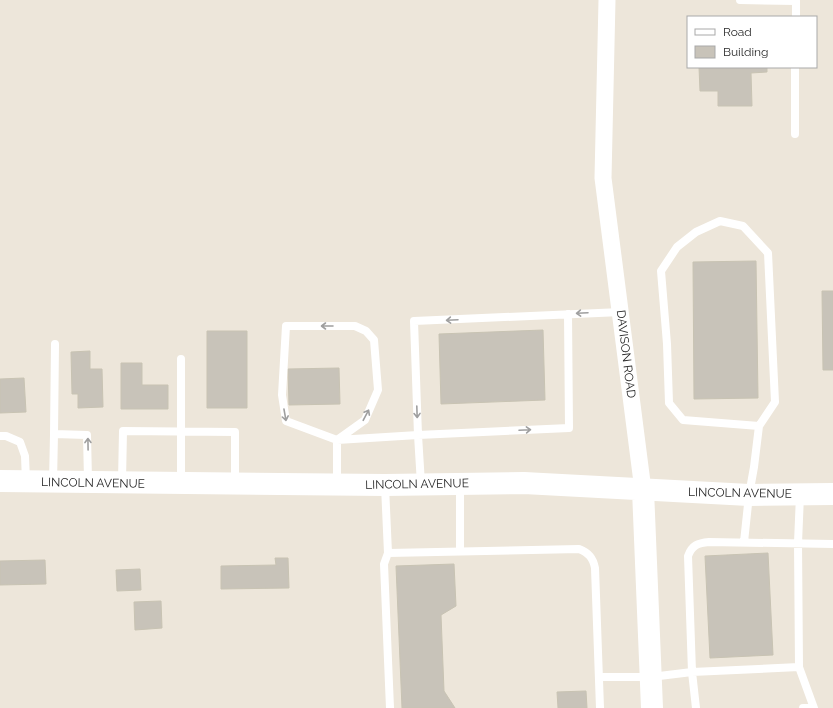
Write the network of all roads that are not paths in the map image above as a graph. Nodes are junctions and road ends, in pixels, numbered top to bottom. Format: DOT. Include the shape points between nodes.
graph roads {
  1 [pos="608,0"];
  2 [pos="740,0"];
  3 [pos="796,16"];
  4 [pos="796,68"];
  5 [pos="795,134"];
  6 [pos="621,312"];
  7 [pos="568,314"];
  8 [pos="55,344"];
  9 [pos="181,358"];
  10 [pos="759,426"];
  11 [pos="181,432"];
  12 [pos="54,434"];
  13 [pos="0,436"];
  14 [pos="418,436"];
  15 [pos="337,440"];
  16 [pos="0,481"];
  17 [pos="26,482"];
  18 [pos="53,482"];
  19 [pos="88,483"];
  20 [pos="122,483"];
  21 [pos="181,483"];
  22 [pos="235,484"];
  23 [pos="337,484"];
  24 [pos="460,484"];
  25 [pos="384,485"];
  26 [pos="421,485"];
  27 [pos="643,490"];
  28 [pos="833,494"];
  29 [pos="749,495"];
  30 [pos="800,495"];
  31 [pos="744,542"];
  32 [pos="798,543"];
  33 [pos="833,544"];
  34 [pos="460,551"];
  35 [pos="388,552"];
  36 [pos="799,667"];
  37 [pos="692,672"];
  38 [pos="599,677"];
  39 [pos="651,677"];
  40 [pos="390,708"];
  41 [pos="600,708"];
  42 [pos="652,708"];
  43 [pos="696,708"];
  44 [pos="803,708"];
  45 [pos="815,708"];
  1 -- 6 [label="street, DAVISON ROAD" via="603,178"];
  2 -- 3 [label="lane" via="796,1"];
  4 -- 5 [label="lane"];
  6 -- 7 [label="lane, one-way"];
  6 -- 27 [label="street, DAVISON ROAD"];
  14 -- 7 [label="lane, one-way" via="569,428"];
  7 -- 14 [label="lane, one-way" via="414,321"];
  8 -- 12 [label="lane"];
  9 -- 11 [label="lane"];
  10 -- 10 [label="lane" via="775,402 768,253 743,226 720,221 696,232 677,247 661,272 669,403 683,420"];
  10 -- 29 [label="lane"];
  11 -- 20 [label="lane" via="123,431"];
  11 -- 21 [label="lane"];
  11 -- 22 [label="lane" via="235,432"];
  12 -- 18 [label="lane"];
  19 -- 12 [label="lane, one-way" via="87,435"];
  13 -- 17 [label="lane" via="20,442 25,456"];
  14 -- 15 [label="lane"];
  14 -- 26 [label="lane"];
  15 -- 15 [label="lane, one-way" via="365,420 378,390 374,340 366,331 355,326 286,326 282,395 286,421"];
  15 -- 23 [label="lane"];
  16 -- 17 [label="street, LINCOLN AVENUE"];
  17 -- 18 [label="street, LINCOLN AVENUE"];
  18 -- 19 [label="street, LINCOLN AVENUE"];
  19 -- 20 [label="street, LINCOLN AVENUE"];
  20 -- 21 [label="street, LINCOLN AVENUE"];
  21 -- 22 [label="street, LINCOLN AVENUE"];
  22 -- 23 [label="street, LINCOLN AVENUE"];
  23 -- 25 [label="street, LINCOLN AVENUE"];
  24 -- 26 [label="street, LINCOLN AVENUE"];
  24 -- 27 [label="street, LINCOLN AVENUE" via="544,483"];
  24 -- 34 [label="lane"];
  25 -- 26 [label="street, LINCOLN AVENUE"];
  25 -- 35 [label="lane"];
  27 -- 29 [label="street, LINCOLN AVENUE"];
  27 -- 39 [label="street, DAVISON ROAD"];
  28 -- 30 [label="street, LINCOLN AVENUE"];
  29 -- 30 [label="street, LINCOLN AVENUE"];
  29 -- 31 [label="lane"];
  30 -- 32 [label="lane"];
  31 -- 32 [label="lane"];
  31 -- 37 [label="lane" via="709,542 697,544 690,549 688,556"];
  32 -- 33 [label="lane"];
  32 -- 36 [label="lane"];
  34 -- 35 [label="lane"];
  34 -- 38 [label="lane" via="580,549 587,552 595,568"];
  35 -- 40 [label="lane" via="384,564"];
  36 -- 37 [label="lane"];
  36 -- 45 [label="lane"];
  37 -- 39 [label="lane"];
  37 -- 43 [label="lane"];
  38 -- 39 [label="lane"];
  38 -- 41 [label="lane"];
  39 -- 42 [label="street, DAVISON ROAD"];
  44 -- 45 [label="lane"];
}
